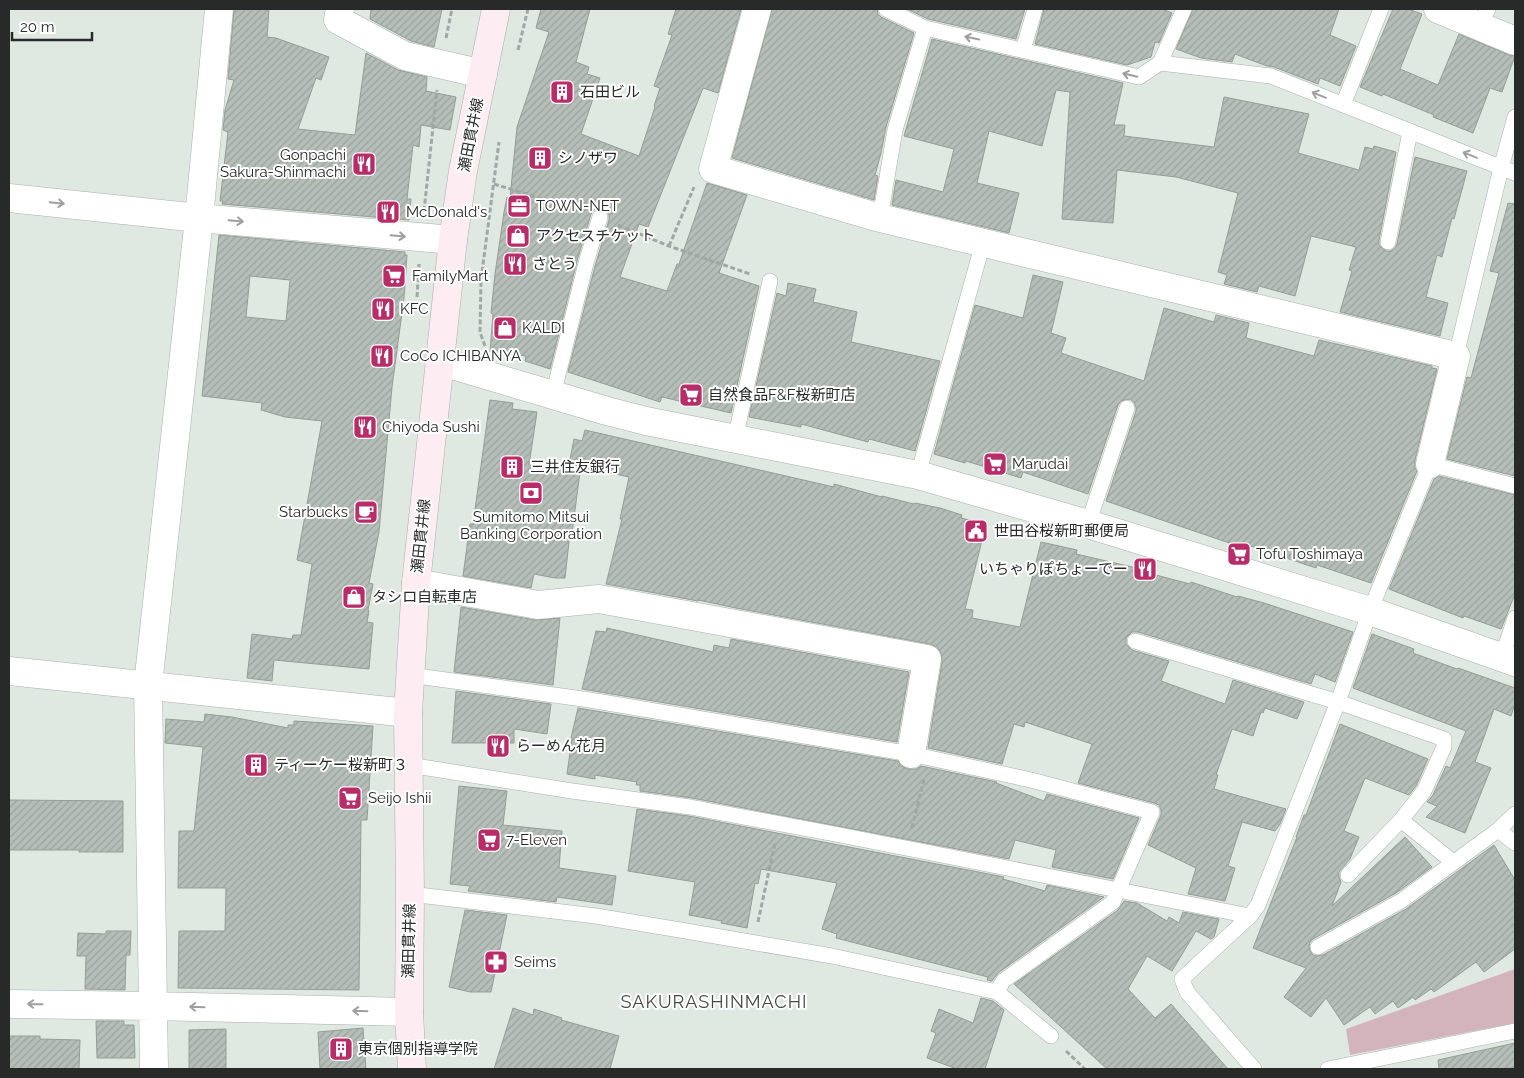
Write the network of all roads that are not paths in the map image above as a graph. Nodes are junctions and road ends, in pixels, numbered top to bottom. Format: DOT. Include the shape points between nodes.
graph roads {
  1 [pos="219,9"];
  2 [pos="340,9"];
  3 [pos="496,9"];
  4 [pos="757,9"];
  5 [pos="886,9"];
  6 [pos="1035,9"];
  7 [pos="1184,9"];
  8 [pos="1381,9"];
  9 [pos="1438,9"];
  10 [pos="1484,18"];
  11 [pos="925,28"];
  12 [pos="1515,41"];
  13 [pos="1023,50"];
  14 [pos="1160,63"];
  15 [pos="483,74"];
  16 [pos="1343,105"];
  17 [pos="1515,117"];
  18 [pos="1410,132"];
  19 [pos="1508,170"];
  20 [pos="9,198"];
  21 [pos="600,217"];
  22 [pos="199,218"];
  23 [pos="880,218"];
  24 [pos="453,240"];
  25 [pos="1388,242"];
  26 [pos="983,243"];
  27 [pos="770,281"];
  28 [pos="1456,356"];
  29 [pos="439,361"];
  30 [pos="553,395"];
  31 [pos="1127,408"];
  32 [pos="735,439"];
  33 [pos="1430,464"];
  34 [pos="918,476"];
  35 [pos="1515,486"];
  36 [pos="1088,524"];
  37 [pos="416,583"];
  38 [pos="1370,611"];
  39 [pos="1515,618"];
  40 [pos="1135,642"];
  41 [pos="1508,659"];
  42 [pos="9,671"];
  43 [pos="410,676"];
  44 [pos="148,685"];
  45 [pos="1338,702"];
  46 [pos="408,713"];
  47 [pos="920,756"];
  48 [pos="409,765"];
  49 [pos="1515,814"];
  50 [pos="1401,820"];
  51 [pos="1498,830"];
  52 [pos="1515,843"];
  53 [pos="1452,862"];
  54 [pos="1348,875"];
  55 [pos="1120,890"];
  56 [pos="410,894"];
  57 [pos="1250,916"];
  58 [pos="1318,947"];
  59 [pos="997,992"];
  60 [pos="9,1004"];
  61 [pos="153,1006"];
  62 [pos="409,1012"];
  63 [pos="1515,1031"];
  64 [pos="1051,1036"];
  65 [pos="154,1069"];
  66 [pos="412,1069"];
  67 [pos="1254,1069"];
  68 [pos="1328,1069"];
  1 -- 22 [label="street"];
  2 -- 15 [label="street" via="338,20 405,56"];
  3 -- 15 [label="main road, 瀬田貫井線"];
  4 -- 23 [label="street" via="713,169"];
  5 -- 11 [label="lane"];
  6 -- 13 [label="lane"];
  7 -- 14 [label="lane"];
  8 -- 16 [label="lane"];
  9 -- 10 [label="street"];
  10 -- 12 [label="street"];
  13 -- 11 [label="lane, one-way"];
  11 -- 23 [label="lane" via="895,130"];
  14 -- 13 [label="lane, one-way" via="1139,77"];
  16 -- 14 [label="lane, one-way" via="1271,76"];
  15 -- 24 [label="main road, 瀬田貫井線"];
  16 -- 18 [label="lane"];
  17 -- 19 [label="lane"];
  19 -- 18 [label="lane, one-way"];
  18 -- 25 [label="lane"];
  19 -- 28 [label="lane"];
  20 -- 22 [label="street, one-way"];
  21 -- 30 [label="lane"];
  22 -- 24 [label="street, one-way"];
  22 -- 44 [label="street"];
  23 -- 26 [label="street"];
  24 -- 29 [label="main road, 瀬田貫井線"];
  26 -- 28 [label="street"];
  26 -- 34 [label="lane"];
  27 -- 32 [label="lane"];
  28 -- 33 [label="street"];
  29 -- 30 [label="street"];
  29 -- 37 [label="main road, 瀬田貫井線"];
  30 -- 32 [label="street" via="646,421"];
  31 -- 36 [label="lane"];
  32 -- 34 [label="street"];
  33 -- 35 [label="lane"];
  33 -- 38 [label="lane"];
  34 -- 36 [label="street"];
  36 -- 38 [label="street"];
  37 -- 43 [label="main road, 瀬田貫井線"];
  37 -- 47 [label="street" via="538,604 599,599 927,660"];
  38 -- 41 [label="street"];
  38 -- 45 [label="lane"];
  39 -- 41 [label="lane"];
  40 -- 45 [label="lane"];
  42 -- 44 [label="street"];
  43 -- 46 [label="main road, 瀬田貫井線"];
  43 -- 47 [label="lane" via="590,700"];
  44 -- 46 [label="street"];
  44 -- 61 [label="street"];
  45 -- 50 [label="lane" via="1444,739 1444,746 1424,791"];
  45 -- 57 [label="lane" via="1258,905"];
  46 -- 48 [label="main road, 瀬田貫井線"];
  47 -- 55 [label="lane" via="1031,780 1152,812"];
  48 -- 55 [label="lane" via="690,807"];
  48 -- 56 [label="main road, 瀬田貫井線"];
  49 -- 51 [label="lane"];
  50 -- 53 [label="lane"];
  50 -- 54 [label="lane"];
  51 -- 52 [label="lane"];
  51 -- 53 [label="lane"];
  53 -- 58 [label="lane" via="1401,902"];
  55 -- 57 [label="lane"];
  55 -- 59 [label="lane" via="1114,902 1003,981"];
  56 -- 59 [label="lane" via="596,916 753,942"];
  56 -- 62 [label="main road, 瀬田貫井線"];
  57 -- 67 [label="lane" via="1182,979 1187,992"];
  59 -- 64 [label="lane"];
  61 -- 60 [label="street, one-way"];
  62 -- 61 [label="street, one-way"];
  61 -- 65 [label="street"];
  62 -- 66 [label="main road, 瀬田貫井線"];
  63 -- 68 [label="lane"];
}
